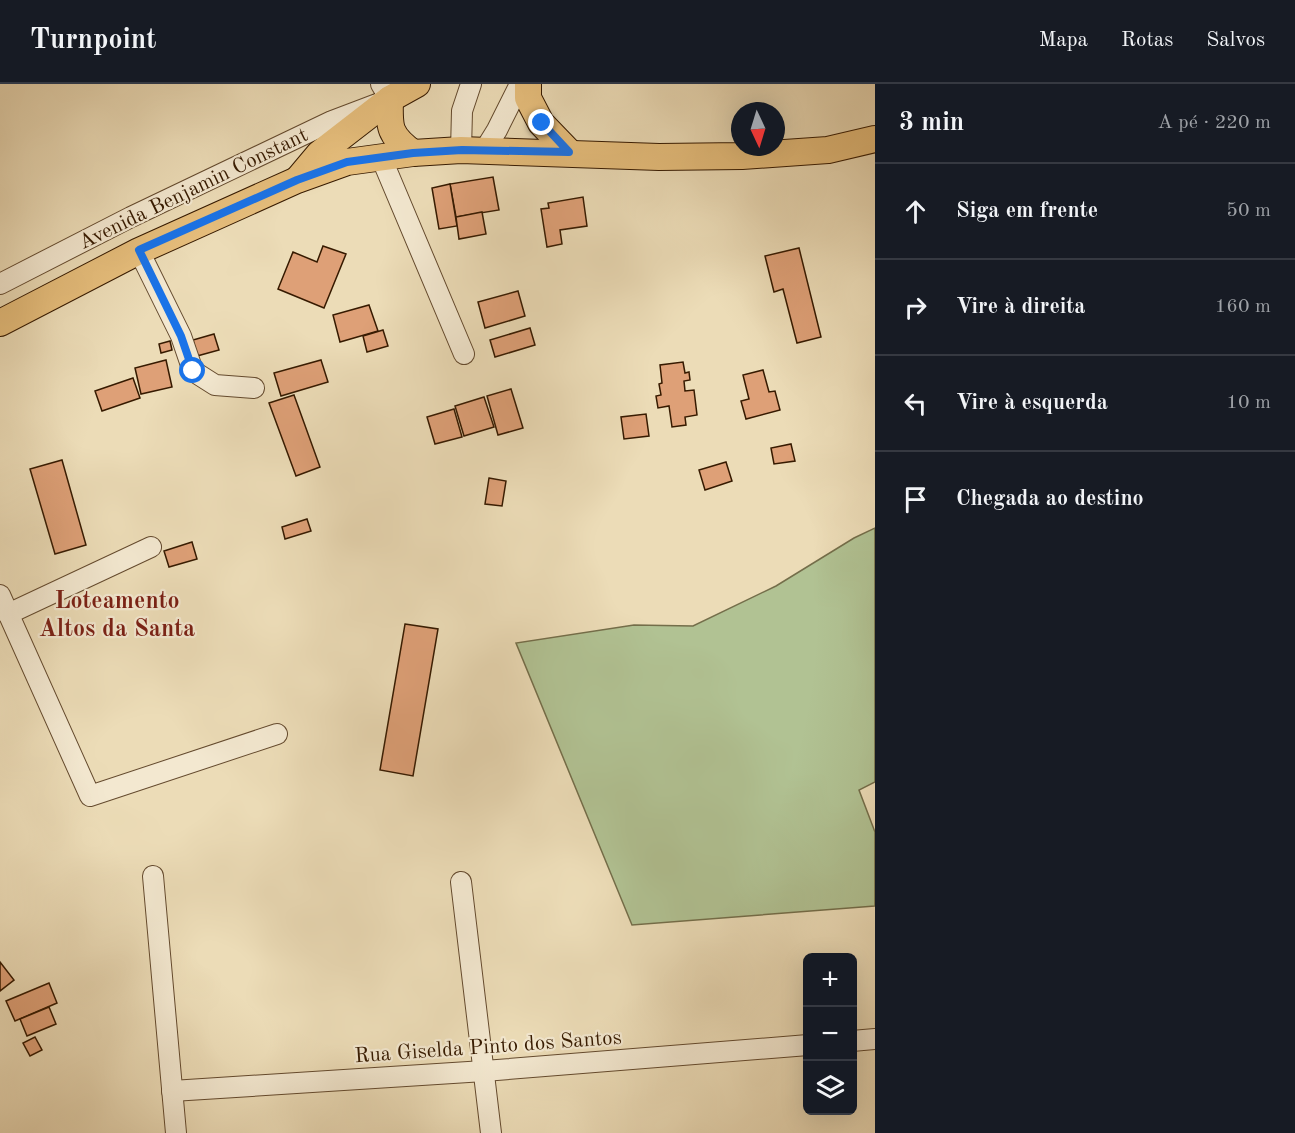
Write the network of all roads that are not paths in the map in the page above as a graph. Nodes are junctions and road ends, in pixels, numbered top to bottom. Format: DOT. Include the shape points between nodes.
graph roads {
  1 [pos="417,84"];
  2 [pos="471,84"];
  3 [pos="520,84"];
  4 [pos="528,84"];
  5 [pos="386,92"];
  6 [pos="875,139"];
  7 [pos="473,150"];
  8 [pos="569,152"];
  9 [pos="413,153"];
  10 [pos="381,157"];
  11 [pos="297,180"];
  12 [pos="139,250"];
  13 [pos="0,284"];
  14 [pos="0,323"];
  15 [pos="464,354"];
  16 [pos="254,388"];
  17 [pos="151,547"];
  18 [pos="0,595"];
  19 [pos="8,614"];
  20 [pos="277,734"];
  21 [pos="153,876"];
  22 [pos="461,882"];
  23 [pos="875,1039"];
  24 [pos="857,1041"];
  25 [pos="803,1045"];
  26 [pos="484,1071"];
  27 [pos="172,1091"];
  28 [pos="176,1133"];
  29 [pos="490,1133"];
  1 -- 5 [label="main road"];
  2 -- 7 [label="street" via="462,111"];
  3 -- 7 [label="street" via="497,130"];
  4 -- 8 [label="main road" via="528,98 542,123"];
  5 -- 9 [label="main road" via="389,125 399,143"];
  5 -- 11 [label="main road"];
  5 -- 13 [label="street, Avenida Benjamin Constant"];
  6 -- 8 [label="main road, Avenida Benjamin Constant" via="828,150 742,156"];
  7 -- 8 [label="main road, Avenida Benjamin Constant"];
  7 -- 9 [label="main road, Avenida Benjamin Constant"];
  9 -- 10 [label="main road, Avenida Benjamin Constant"];
  10 -- 11 [label="main road, Avenida Benjamin Constant" via="347,162"];
  10 -- 15 [label="street"];
  11 -- 12 [label="main road, Avenida Benjamin Constant"];
  12 -- 14 [label="main road, Avenida Benjamin Constant"];
  12 -- 16 [label="street" via="181,336 193,371 215,385"];
  17 -- 19 [label="street"];
  18 -- 19 [label="street"];
  19 -- 20 [label="street" via="90,796"];
  21 -- 27 [label="street"];
  22 -- 26 [label="street"];
  23 -- 24 [label="street"];
  25 -- 26 [label="street, Rua Giselda Pinto dos Santos"];
  26 -- 27 [label="street, Rua Giselda Pinto dos Santos"];
  26 -- 29 [label="street"];
  27 -- 28 [label="street"];
}
